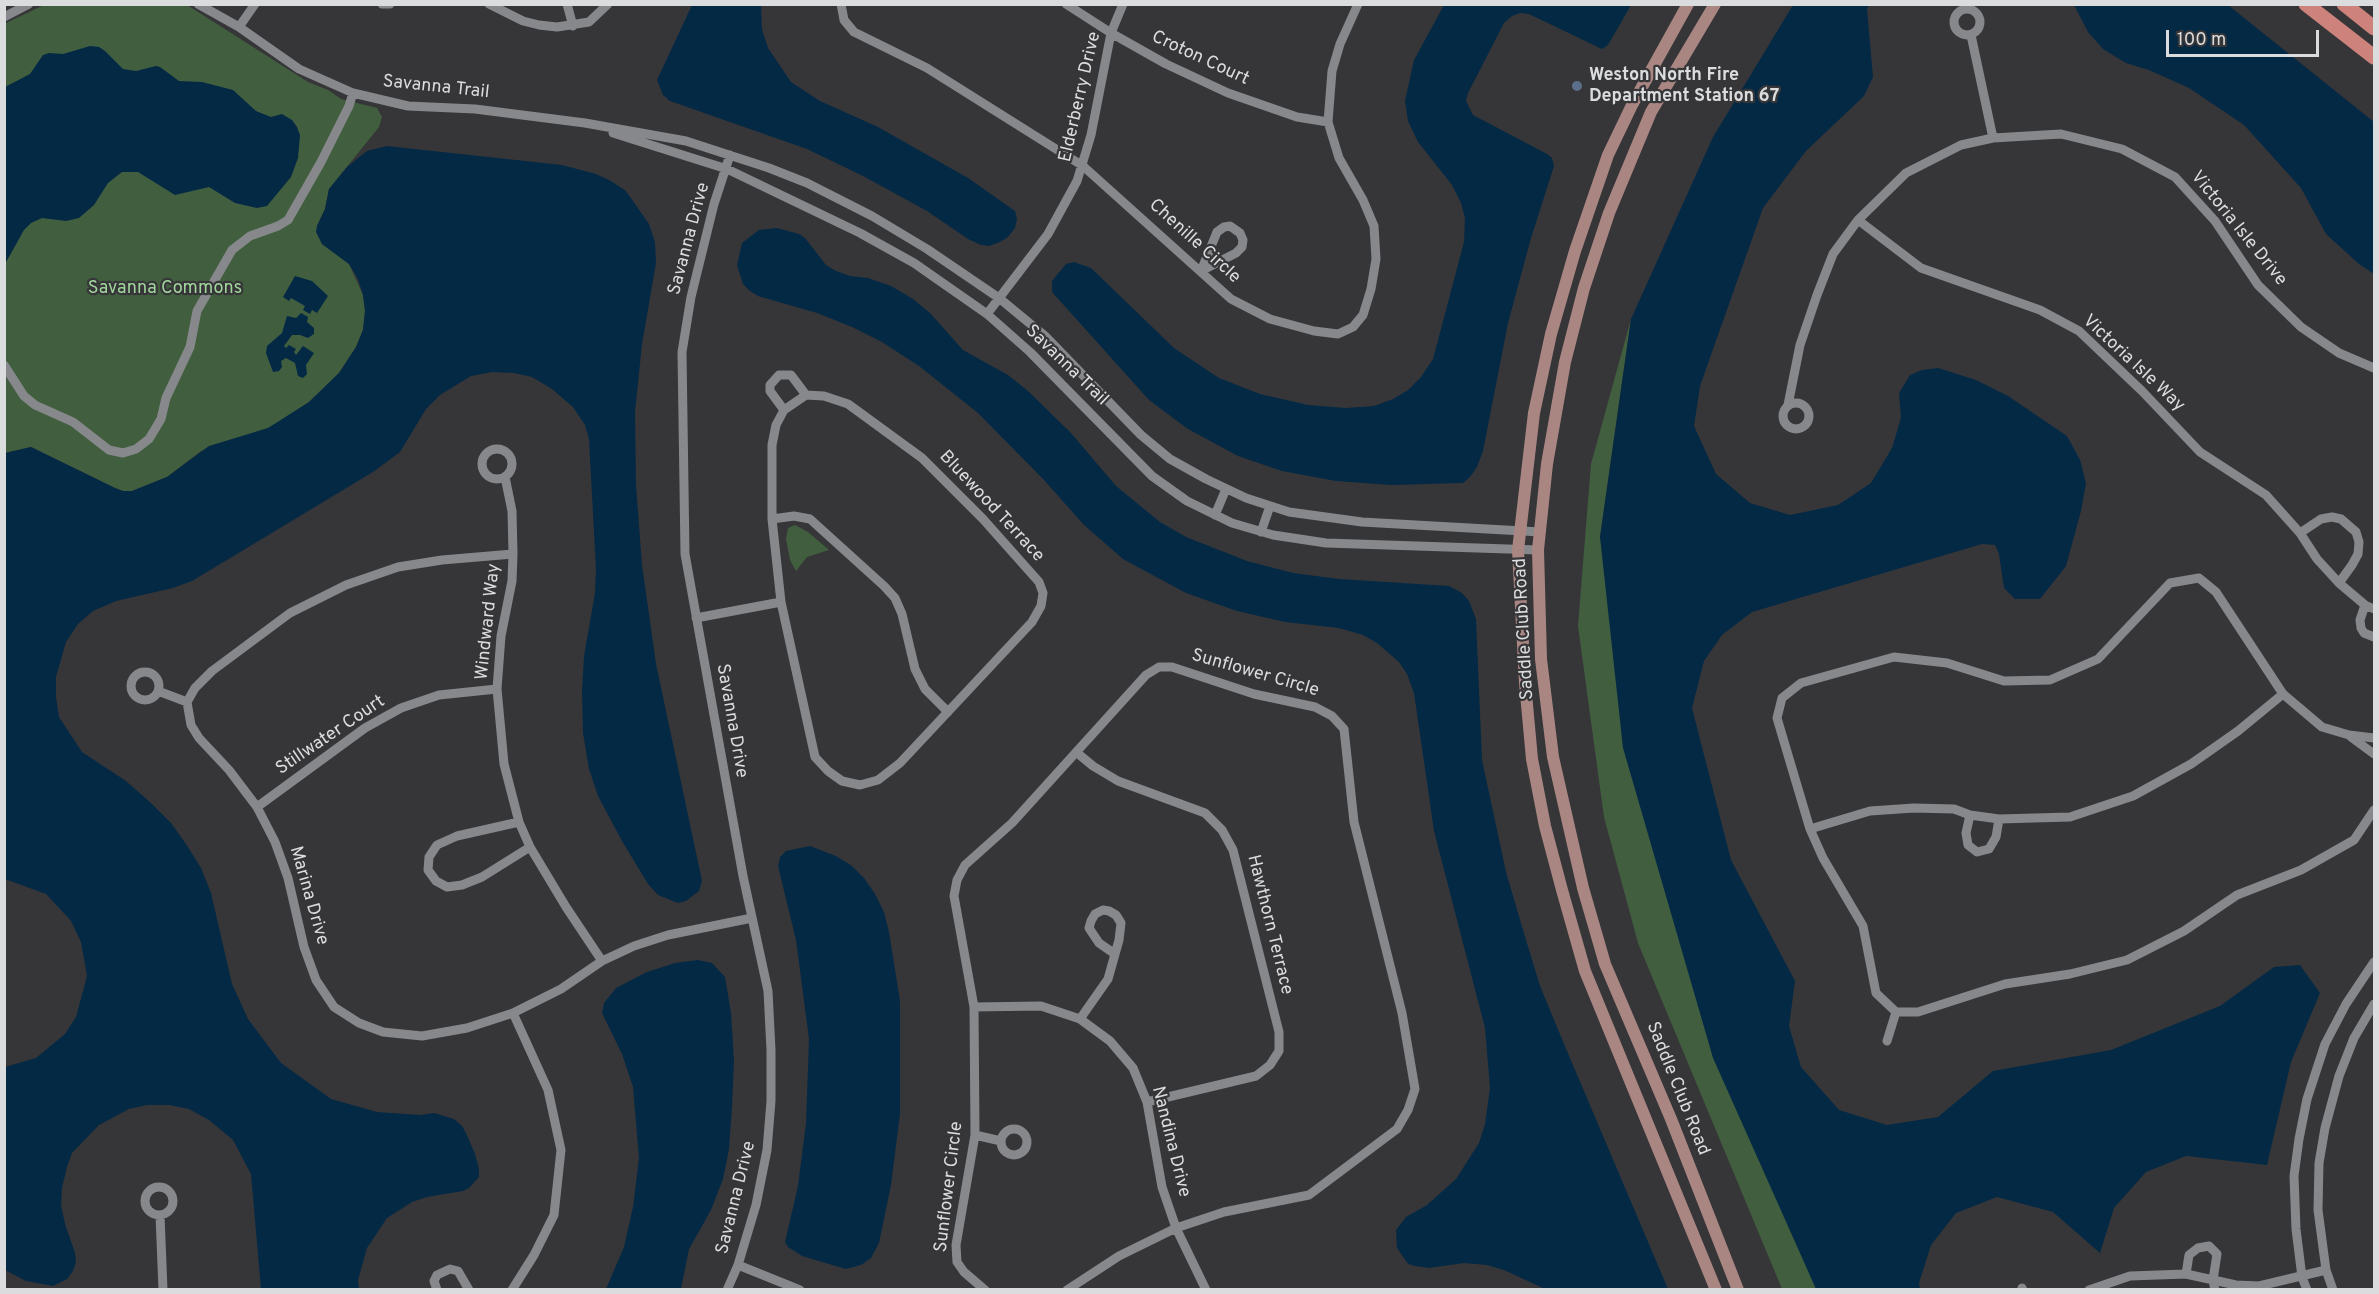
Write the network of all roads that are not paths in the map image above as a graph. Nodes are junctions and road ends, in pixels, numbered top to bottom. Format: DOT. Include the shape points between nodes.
graph roads {
  1 [pos="29,4"];
  2 [pos="198,4"];
  3 [pos="255,4"];
  4 [pos="382,4"];
  5 [pos="390,4"];
  6 [pos="489,4"];
  7 [pos="567,4"];
  8 [pos="608,4"];
  9 [pos="842,4"];
  10 [pos="1066,4"];
  11 [pos="1122,4"];
  12 [pos="1688,4"];
  13 [pos="1715,4"];
  14 [pos="2306,4"];
  15 [pos="2344,4"];
  16 [pos="1356,5"];
  17 [pos="4,17"];
  18 [pos="573,26"];
  19 [pos="239,27"];
  20 [pos="2374,28"];
  21 [pos="1111,33"];
  22 [pos="1971,35"];
  23 [pos="2374,57"];
  24 [pos="353,93"];
  25 [pos="1328,122"];
  26 [pos="585,123"];
  27 [pos="1994,138"];
  28 [pos="730,155"];
  29 [pos="1083,166"];
  30 [pos="727,169"];
  31 [pos="1858,220"];
  32 [pos="1201,271"];
  33 [pos="999,298"];
  34 [pos="987,314"];
  35 [pos="4,365"];
  36 [pos="2374,368"];
  37 [pos="807,395"];
  38 [pos="1788,405"];
  39 [pos="784,410"];
  40 [pos="505,477"];
  41 [pos="1226,489"];
  42 [pos="1270,506"];
  43 [pos="1215,515"];
  44 [pos="772,519"];
  45 [pos="1520,531"];
  46 [pos="1262,532"];
  47 [pos="1540,532"];
  48 [pos="2300,533"];
  49 [pos="1518,550"];
  50 [pos="1538,550"];
  51 [pos="513,554"];
  52 [pos="2339,583"];
  53 [pos="781,602"];
  54 [pos="2365,605"];
  55 [pos="2374,609"];
  56 [pos="696,618"];
  57 [pos="2374,637"];
  58 [pos="497,689"];
  59 [pos="158,691"];
  60 [pos="2283,694"];
  61 [pos="187,702"];
  62 [pos="948,712"];
  63 [pos="2349,735"];
  64 [pos="2374,738"];
  65 [pos="1076,752"];
  66 [pos="2374,754"];
  67 [pos="257,807"];
  68 [pos="2374,810"];
  69 [pos="1970,816"];
  70 [pos="1999,819"];
  71 [pos="519,822"];
  72 [pos="1810,828"];
  73 [pos="530,847"];
  74 [pos="752,918"];
  75 [pos="1115,954"];
  76 [pos="602,961"];
  77 [pos="2374,962"];
  78 [pos="2374,1004"];
  79 [pos="974,1007"];
  80 [pos="1896,1012"];
  81 [pos="513,1013"];
  82 [pos="1080,1019"];
  83 [pos="1887,1041"];
  84 [pos="1147,1102"];
  85 [pos="975,1135"];
  86 [pos="1001,1141"];
  87 [pos="160,1215"];
  88 [pos="1176,1228"];
  89 [pos="738,1265"];
  90 [pos="2326,1270"];
  91 [pos="2186,1274"];
  92 [pos="2302,1277"];
  93 [pos="2214,1285"];
  94 [pos="164,1290"];
  95 [pos="437,1290"];
  96 [pos="469,1290"];
  97 [pos="512,1290"];
  98 [pos="727,1290"];
  99 [pos="800,1290"];
  100 [pos="985,1290"];
  101 [pos="1067,1290"];
  102 [pos="1206,1290"];
  103 [pos="1716,1290"];
  104 [pos="1738,1290"];
  105 [pos="2089,1290"];
  106 [pos="2307,1290"];
  107 [pos="2333,1290"];
  1 -- 17 [label="street"];
  2 -- 19 [label="street, Savanna Trail"];
  3 -- 19 [label="street"];
  4 -- 5 [label="street"];
  6 -- 18 [label="street" via="523,21"];
  7 -- 18 [label="street"];
  8 -- 18 [label="street" via="589,22"];
  9 -- 29 [label="street, Chenille Circle" via="844,20 854,32 927,68"];
  10 -- 21 [label="street, Croton Court"];
  11 -- 21 [label="street, Elderberry Drive"];
  12 -- 45 [label="street, Saddle Club Road" via="1608,155 1575,251 1534,413"];
  13 -- 47 [label="street, Saddle Club Road" via="1651,112 1609,213 1584,288 1561,384"];
  14 -- 23 [label="main road"];
  15 -- 20 [label="main road"];
  16 -- 25 [label="street, Chenille Circle" via="1332,71"];
  19 -- 24 [label="street, Savanna Trail" via="299,69"];
  21 -- 25 [label="street, Croton Court" via="1228,93 1297,117"];
  21 -- 29 [label="street, Elderberry Drive"];
  22 -- 27 [label="street"];
  24 -- 26 [label="street, Savanna Trail" via="408,106 475,109"];
  24 -- 35 [label="street" via="321,162 288,219 250,236 232,250 196,311 190,347 149,439 123,453 110,450 73,422 35,405 24,396"];
  25 -- 32 [label="street, Chenille Circle" via="1339,158 1374,226 1376,260 1371,289 1363,315 1353,327 1338,334 1314,332 1270,319 1231,299"];
  26 -- 28 [label="street, Savanna Trail" via="686,141"];
  26 -- 30 [label="street, Savanna Trail"];
  27 -- 31 [label="street, Victoria Isle Drive" via="1961,145 1906,173"];
  27 -- 36 [label="street, Victoria Isle Drive" via="2061,134 2122,149 2175,177 2215,221 2258,285 2301,327 2339,353"];
  28 -- 30 [label="street, Savanna Drive"];
  28 -- 33 [label="street, Savanna Trail" via="807,183 872,216"];
  29 -- 32 [label="street, Chenille Circle"];
  29 -- 33 [label="street, Elderberry Drive" via="1048,234"];
  30 -- 34 [label="street, Savanna Trail" via="914,263"];
  30 -- 56 [label="street, Savanna Drive" via="714,204 691,297 682,352 685,554"];
  31 -- 38 [label="street, Victoria Isle Drive" via="1833,254 1816,295 1800,345"];
  31 -- 48 [label="street, Victoria Isle Way" via="1921,268 2040,310 2079,331 2200,452 2266,495"];
  32 -- 32 [label="street" via="1240,249 1240,233 1230,226 1219,230"];
  33 -- 34 [label="street, Elderberry Drive"];
  33 -- 41 [label="street, Savanna Trail" via="1045,336 1148,441 1170,459"];
  34 -- 43 [label="street, Savanna Trail" via="1078,399 1152,476"];
  37 -- 39 [label="street"];
  37 -- 39 [label="street" via="791,375 779,375 770,391"];
  37 -- 62 [label="street, Bluewood Terrace" via="848,404 922,458 1039,582 1043,593 1041,606 1032,622"];
  39 -- 44 [label="street, Bluewood Terrace" via="772,445"];
  40 -- 51 [label="street, Windward Way" via="512,511"];
  41 -- 42 [label="street, Savanna Trail"];
  41 -- 43 [label="street"];
  42 -- 45 [label="street, Savanna Trail" via="1362,522"];
  42 -- 46 [label="street"];
  43 -- 46 [label="street, Savanna Trail"];
  44 -- 53 [label="street, Bluewood Terrace"];
  44 -- 62 [label="street" via="810,519 895,598 915,669 925,689"];
  45 -- 47 [label="street, Savanna Trail"];
  45 -- 49 [label="street, Saddle Club Road"];
  46 -- 49 [label="street, Savanna Trail" via="1326,543"];
  47 -- 50 [label="street, Saddle Club Road"];
  48 -- 52 [label="street, Victoria Isle Way"];
  48 -- 52 [label="street" via="2321,519 2332,517 2341,519 2356,532 2358,554"];
  49 -- 50 [label="street, Savanna Trail"];
  49 -- 103 [label="street, Saddle Club Road" via="1532,759 1562,890 1585,971"];
  50 -- 104 [label="street, Saddle Club Road" via="1540,659 1552,746 1583,888 1605,964"];
  51 -- 58 [label="street, Windward Way"];
  51 -- 61 [label="street" via="398,567 346,585 290,613 221,664 195,688"];
  52 -- 54 [label="street, Victoria Isle Way"];
  53 -- 56 [label="street"];
  53 -- 62 [label="street, Bluewood Terrace" via="815,757 842,781 860,785 878,780 900,763"];
  54 -- 55 [label="street, Victoria Isle Way"];
  54 -- 57 [label="street" via="2361,628"];
  56 -- 74 [label="street, Savanna Drive"];
  58 -- 67 [label="street, Stillwater Court" via="439,696 401,708 366,728"];
  58 -- 71 [label="street, Windward Way" via="504,764"];
  59 -- 61 [label="street"];
  60 -- 63 [label="street" via="2322,727"];
  60 -- 70 [label="street" via="2191,764 2133,796 2070,817"];
  60 -- 72 [label="street" via="2216,592 2199,578 2170,583 2098,659 2050,680 2004,681 1947,663 1894,657 1801,683 1782,698 1777,718"];
  61 -- 67 [label="street, Marina Drive" via="191,725 199,738 230,770"];
  63 -- 64 [label="street"];
  63 -- 66 [label="street"];
  65 -- 79 [label="street, Sunflower Circle" via="1012,823 965,865 957,880 954,896"];
  65 -- 84 [label="street, Hawthorn Terrace" via="1118,781 1205,813 1222,830 1233,850 1279,1032 1279,1051 1256,1076"];
  65 -- 88 [label="street, Sunflower Circle" via="1146,675 1159,667 1172,667 1254,694 1315,707 1332,716 1344,729 1354,822 1401,1013 1415,1089 1408,1110 1397,1129 1309,1195 1224,1212"];
  67 -- 81 [label="street, Marina Drive" via="288,878 316,980 334,1007 383,1032 422,1036 467,1028"];
  68 -- 80 [label="street" via="2354,840 2301,870 2237,896 2184,931 2127,960 2005,984 1918,1012"];
  69 -- 70 [label="street"];
  69 -- 70 [label="street" via="1968,845 1977,852 1989,849"];
  69 -- 72 [label="street" via="1954,809 1870,811"];
  71 -- 73 [label="street, Windward Way"];
  71 -- 73 [label="street" via="457,836 437,845 429,857 428,870 436,881 447,886 462,885"];
  72 -- 80 [label="street" via="1863,926 1876,993"];
  73 -- 76 [label="street, Windward Way"];
  74 -- 76 [label="street, Marina Drive" via="668,935"];
  74 -- 89 [label="street, Savanna Drive" via="768,991 771,1101 767,1150 756,1205"];
  75 -- 75 [label="street" via="1121,922 1116,915 1103,910 1095,914 1089,928 1099,943"];
  75 -- 82 [label="street" via="1108,979"];
  76 -- 81 [label="street, Marina Drive" via="561,989"];
  77 -- 92 [label="street" via="2325,1044 2307,1100 2294,1176"];
  78 -- 90 [label="street" via="2354,1038 2325,1128 2319,1163 2318,1210"];
  79 -- 82 [label="street, Nandina Drive" via="1041,1006"];
  79 -- 85 [label="street, Sunflower Circle"];
  80 -- 83 [label="street"];
  81 -- 97 [label="street" via="549,1090 561,1150 554,1215"];
  82 -- 84 [label="street, Nandina Drive" via="1110,1041 1133,1068"];
  84 -- 88 [label="street, Nandina Drive" via="1162,1187"];
  85 -- 86 [label="street"];
  85 -- 100 [label="street, Sunflower Circle" via="956,1245 957,1262"];
  87 -- 94 [label="street"];
  88 -- 101 [label="street, Sunflower Circle" via="1119,1256"];
  88 -- 102 [label="street, Nandina Drive"];
  89 -- 98 [label="street, Savanna Drive"];
  89 -- 99 [label="street"];
  90 -- 92 [label="street"];
  90 -- 107 [label="street"];
  91 -- 93 [label="street"];
  91 -- 93 [label="street" via="2189,1255 2209,1246 2217,1254"];
  91 -- 105 [label="street" via="2130,1276"];
  92 -- 93 [label="street" via="2259,1286"];
  92 -- 106 [label="street"];
  95 -- 96 [label="street" via="437,1275 450,1269 458,1271"];
}
